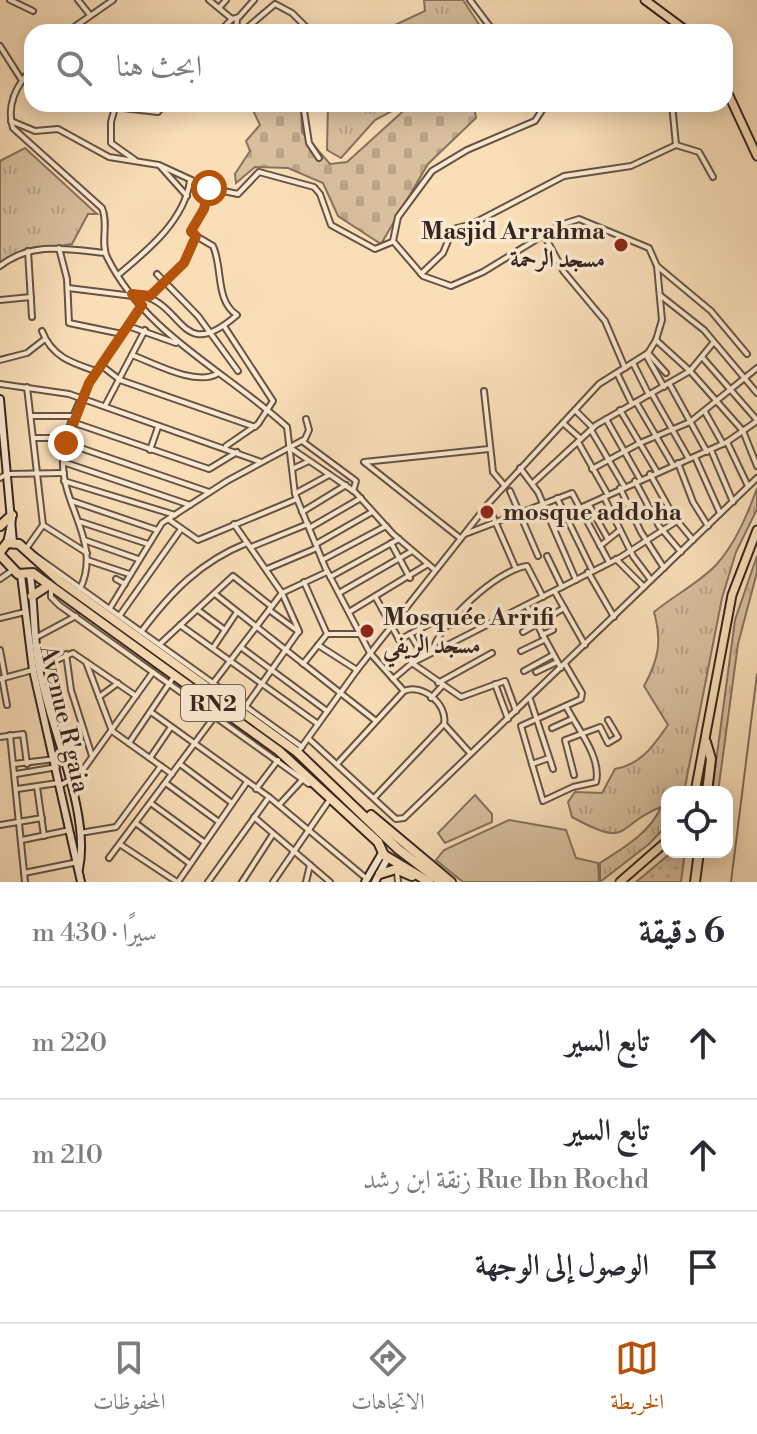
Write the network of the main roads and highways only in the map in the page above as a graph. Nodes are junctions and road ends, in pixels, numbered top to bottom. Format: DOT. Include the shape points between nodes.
graph roads {
  1 [pos="645,0"];
  2 [pos="677,24"];
  3 [pos="733,104"];
  4 [pos="757,156"];
  5 [pos="12,517"];
  6 [pos="0,526"];
  7 [pos="757,530"];
  8 [pos="4,546"];
  9 [pos="32,555"];
  10 [pos="24,573"];
  11 [pos="50,586"];
  12 [pos="32,596"];
  13 [pos="706,742"];
  14 [pos="696,786"];
  15 [pos="708,786"];
  16 [pos="335,799"];
  17 [pos="661,846"];
  18 [pos="388,852"];
  19 [pos="420,855"];
  20 [pos="698,858"];
  21 [pos="377,878"];
  22 [pos="430,881"];
  23 [pos="451,882"];
  24 [pos="620,882"];
  25 [pos="695,882"];
  1 -- 2 [label="main road"];
  3 -- 4 [label="main road"];
  5 -- 6 [label="highway"];
  7 -- 13 [label="main road" via="732,595"];
  8 -- 9 [label="highway, RN2"];
  8 -- 10 [label="highway, RN2"];
  9 -- 10 [label="highway"];
  9 -- 16 [label="highway, RN2" via="299,750"];
  10 -- 11 [label="highway, RN2"];
  11 -- 12 [label="highway"];
  11 -- 16 [label="highway, RN2" via="218,712 279,751"];
  13 -- 14 [label="main road"];
  13 -- 15 [label="highway" via="711,759"];
  16 -- 18 [label="highway, RN2"];
  16 -- 18 [label="highway, RN2" via="390,841"];
  16 -- 19 [label="highway"];
  17 -- 24 [label="main road"];
  18 -- 22 [label="highway, RN2"];
  18 -- 22 [label="highway, RN2"];
  19 -- 22 [label="highway"];
  19 -- 23 [label="highway"];
  20 -- 25 [label="highway"];
  21 -- 22 [label="highway" via="396,869"];
}
